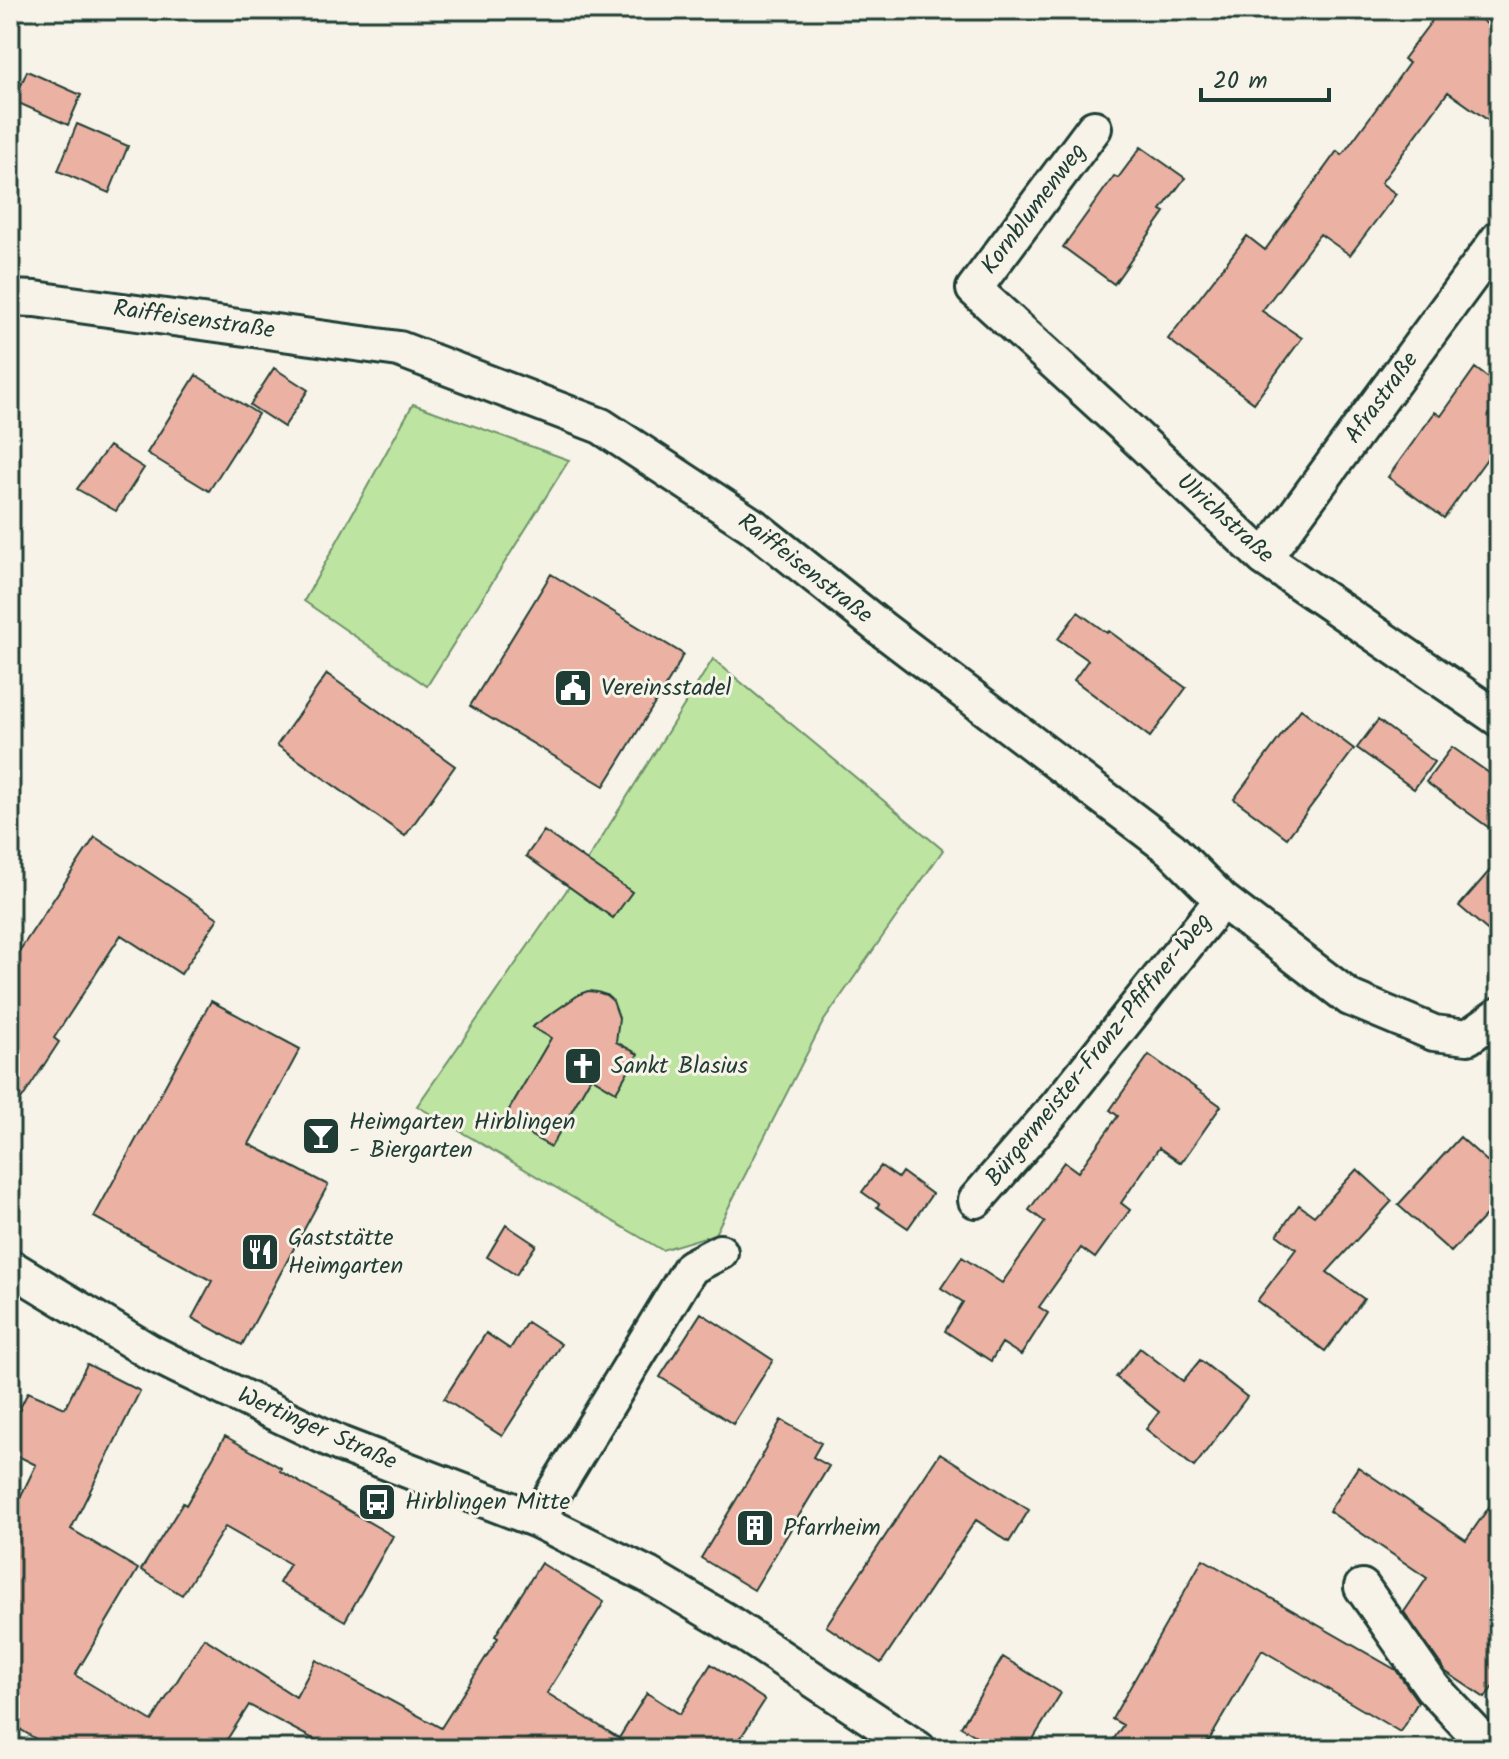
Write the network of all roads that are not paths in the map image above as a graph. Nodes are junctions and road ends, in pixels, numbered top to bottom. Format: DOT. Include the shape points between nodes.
graph roads {
  1 [pos="1094,128"];
  2 [pos="1499,238"];
  3 [pos="974,289"];
  4 [pos="10,298"];
  5 [pos="1264,558"];
  6 [pos="1499,719"];
  7 [pos="1222,900"];
  8 [pos="1499,1015"];
  9 [pos="976,1200"];
  10 [pos="720,1252"];
  11 [pos="10,1267"];
  12 [pos="537,1520"];
  13 [pos="1362,1587"];
  14 [pos="918,1749"];
  15 [pos="1490,1749"];
  1 -- 3 [label="street, Kornblumenweg"];
  2 -- 5 [label="street, Afrastraße"];
  3 -- 5 [label="street, Ulrichstraße"];
  4 -- 7 [label="street, Raiffeisenstraße" via="399,349 601,426 753,526 1171,849"];
  5 -- 6 [label="street, Ulrichstraße"];
  7 -- 8 [label="street, Raiffeisenstraße" via="1350,998 1434,1033 1468,1037"];
  7 -- 9 [label="street, Bürgermeister-Franz-Pfiffner-Weg"];
  10 -- 12 [label="street" via="691,1267"];
  11 -- 12 [label="street, Wertinger Straße" via="150,1352 340,1444"];
  12 -- 14 [label="street, Wertinger Straße" via="724,1620"];
  13 -- 15 [label="street" via="1432,1687"];
}
